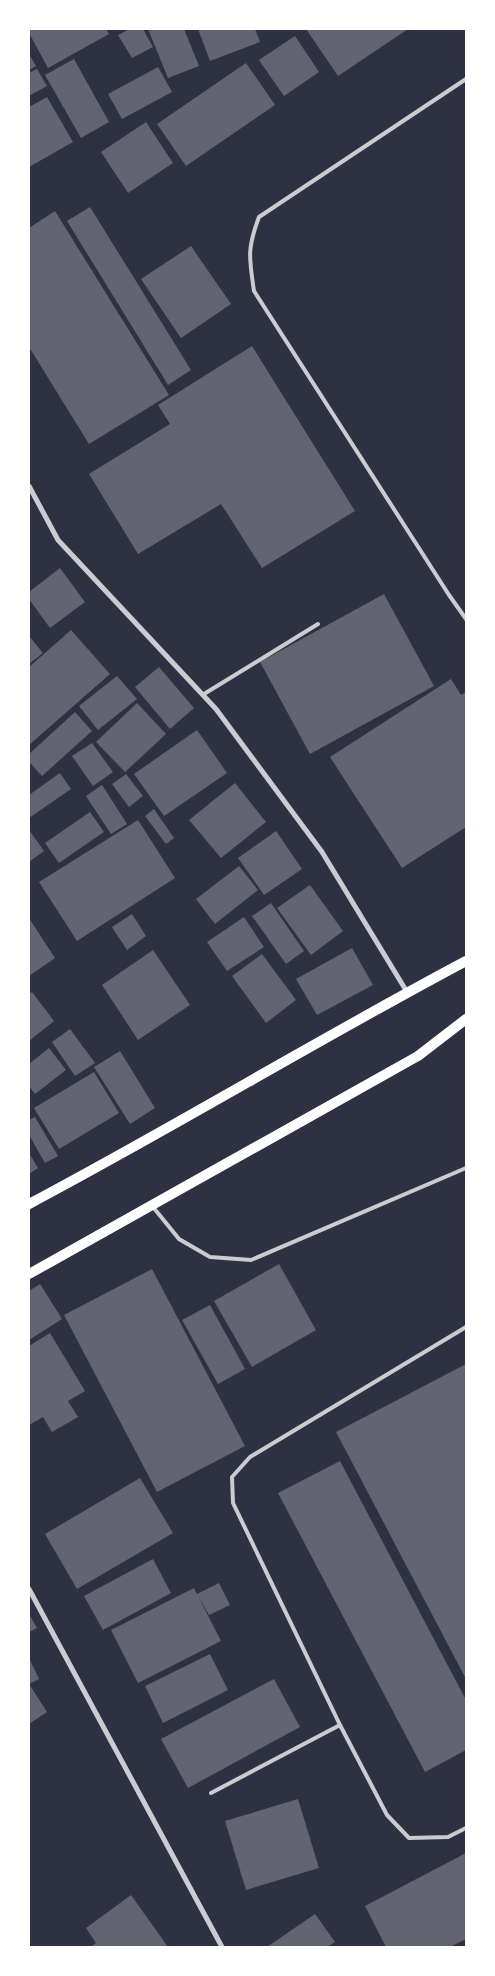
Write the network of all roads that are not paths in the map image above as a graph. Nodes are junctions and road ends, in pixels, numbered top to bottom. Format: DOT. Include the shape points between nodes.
graph roads {
  1 [pos="466,79"];
  2 [pos="29,486"];
  3 [pos="466,619"];
  4 [pos="318,624"];
  5 [pos="204,694"];
  6 [pos="466,961"];
  7 [pos="407,992"];
  8 [pos="466,1019"];
  9 [pos="466,1168"];
  10 [pos="29,1204"];
  11 [pos="151,1205"];
  12 [pos="29,1274"];
  13 [pos="466,1327"];
  14 [pos="29,1588"];
  15 [pos="340,1725"];
  16 [pos="211,1793"];
  17 [pos="466,1828"];
  18 [pos="222,1947"];
  1 -- 3 [label="lane" via="259,218 250,240 249,258 254,290"];
  2 -- 5 [label="street" via="58,540"];
  4 -- 5 [label="lane"];
  5 -- 7 [label="street" via="322,852"];
  6 -- 7 [label="main road"];
  7 -- 10 [label="main road"];
  8 -- 11 [label="main road" via="418,1056"];
  9 -- 11 [label="lane" via="252,1260 210,1257 179,1239"];
  11 -- 12 [label="main road"];
  13 -- 15 [label="lane" via="250,1457 232,1477 233,1503"];
  14 -- 18 [label="street"];
  15 -- 16 [label="lane"];
  15 -- 17 [label="lane" via="387,1815 409,1838 448,1837"];
}
